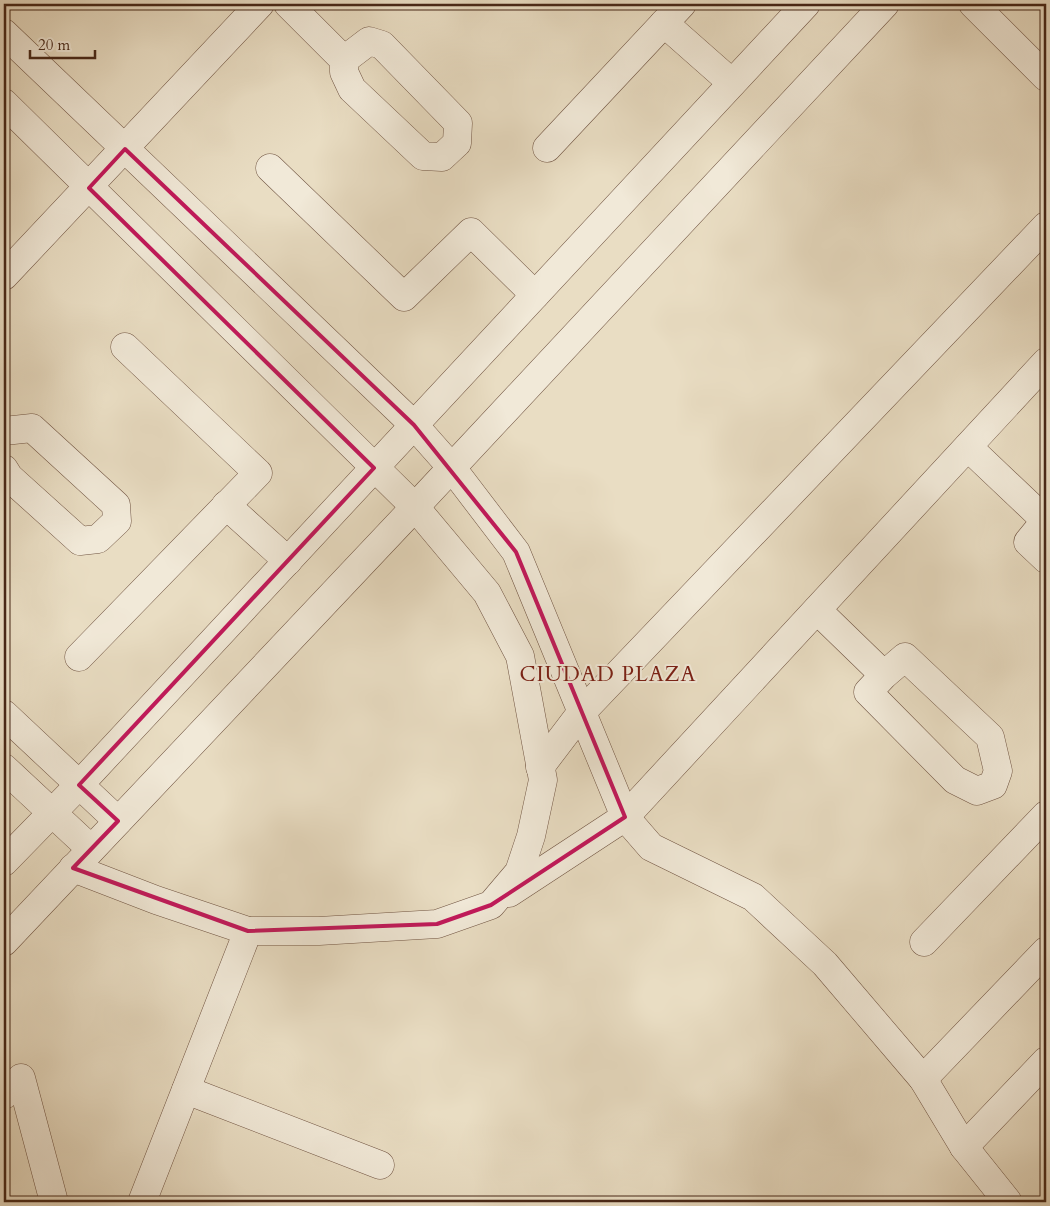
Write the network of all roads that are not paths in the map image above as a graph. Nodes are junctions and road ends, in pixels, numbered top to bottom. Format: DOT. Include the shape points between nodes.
graph roads {
  1 [pos="260,4"];
  2 [pos="288,4"];
  3 [pos="806,4"];
  4 [pos="885,4"];
  5 [pos="973,4"];
  6 [pos="673,13"];
  7 [pos="4,33"];
  8 [pos="344,60"];
  9 [pos="1046,77"];
  10 [pos="732,83"];
  11 [pos="4,103"];
  12 [pos="547,148"];
  13 [pos="125,149"];
  14 [pos="270,168"];
  15 [pos="89,188"];
  16 [pos="1046,226"];
  17 [pos="4,276"];
  18 [pos="536,295"];
  19 [pos="125,347"];
  20 [pos="1046,362"];
  21 [pos="414,425"];
  22 [pos="4,431"];
  23 [pos="968,447"];
  24 [pos="374,468"];
  25 [pos="452,468"];
  26 [pos="4,469"];
  27 [pos="226,506"];
  28 [pos="415,507"];
  29 [pos="1046,520"];
  30 [pos="1046,559"];
  31 [pos="288,561"];
  32 [pos="817,610"];
  33 [pos="78,657"];
  34 [pos="884,675"];
  35 [pos="581,713"];
  36 [pos="4,714"];
  37 [pos="540,767"];
  38 [pos="4,768"];
  39 [pos="79,785"];
  40 [pos="51,812"];
  41 [pos="625,817"];
  42 [pos="118,821"];
  43 [pos="1044,822"];
  44 [pos="82,859"];
  45 [pos="4,862"];
  46 [pos="491,905"];
  47 [pos="248,931"];
  48 [pos="4,942"];
  49 [pos="924,942"];
  50 [pos="1046,951"];
  51 [pos="1046,1061"];
  52 [pos="923,1079"];
  53 [pos="186,1090"];
  54 [pos="4,1095"];
  55 [pos="964,1147"];
  56 [pos="380,1165"];
  57 [pos="54,1202"];
  58 [pos="142,1202"];
  59 [pos="1008,1202"];
  1 -- 13 [label="street"];
  2 -- 8 [label="street"];
  3 -- 10 [label="street"];
  4 -- 25 [label="street"];
  5 -- 9 [label="street"];
  6 -- 10 [label="street"];
  6 -- 12 [label="street"];
  7 -- 13 [label="street"];
  10 -- 18 [label="street"];
  11 -- 15 [label="street"];
  13 -- 15 [label="street"];
  13 -- 21 [label="street"];
  14 -- 18 [label="street" via="404,297 471,232"];
  15 -- 17 [label="street"];
  15 -- 24 [label="street"];
  16 -- 35 [label="street"];
  18 -- 21 [label="street"];
  19 -- 27 [label="street" via="258,473"];
  20 -- 23 [label="street"];
  21 -- 24 [label="street"];
  21 -- 25 [label="street"];
  22 -- 26 [label="street" via="32,428 116,505 116,521 98,539 80,542"];
  23 -- 29 [label="street"];
  23 -- 32 [label="street"];
  24 -- 28 [label="street"];
  24 -- 31 [label="street"];
  25 -- 28 [label="street"];
  25 -- 35 [label="street" via="516,552"];
  27 -- 31 [label="street"];
  27 -- 33 [label="street"];
  28 -- 37 [label="street" via="487,593 520,656"];
  28 -- 42 [label="street"];
  29 -- 30 [label="street" via="1028,542"];
  31 -- 39 [label="street"];
  32 -- 34 [label="street"];
  32 -- 41 [label="street"];
  34 -- 34 [label="street" via="868,692 921,746 955,780 977,791 993,785 998,770 990,737 905,657"];
  35 -- 37 [label="street"];
  35 -- 41 [label="street"];
  36 -- 39 [label="street"];
  37 -- 46 [label="street" via="543,780 531,836 519,872"];
  38 -- 40 [label="street"];
  39 -- 40 [label="street"];
  39 -- 42 [label="street"];
  40 -- 44 [label="street"];
  40 -- 45 [label="street"];
  41 -- 46 [label="street"];
  41 -- 52 [label="street" via="651,848 753,897 825,964"];
  42 -- 44 [label="street"];
  43 -- 49 [label="street"];
  44 -- 47 [label="street" via="156,900"];
  44 -- 48 [label="street"];
  46 -- 47 [label="street" via="437,924 319,931"];
  47 -- 53 [label="street"];
  50 -- 52 [label="street"];
  51 -- 55 [label="street"];
  52 -- 55 [label="street"];
  53 -- 56 [label="street"];
  53 -- 58 [label="street"];
  54 -- 57 [label="street" via="21,1078"];
  55 -- 59 [label="street"];
}
